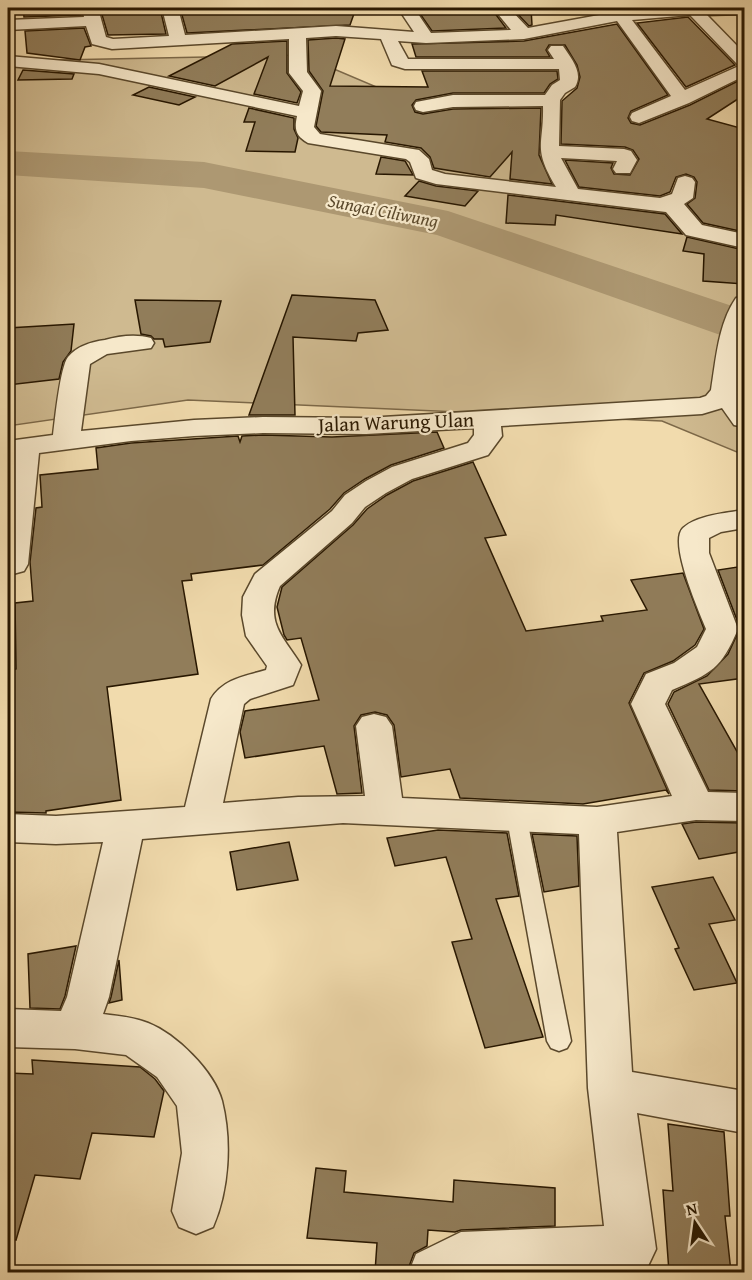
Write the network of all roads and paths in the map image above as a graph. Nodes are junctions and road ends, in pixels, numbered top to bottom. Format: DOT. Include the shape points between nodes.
graph roads {
  1 [pos="170,8"];
  2 [pos="406,8"];
  3 [pos="501,8"];
  4 [pos="692,9"];
  5 [pos="744,9"];
  6 [pos="92,14"];
  7 [pos="328,15"];
  8 [pos="251,16"];
  9 [pos="621,16"];
  10 [pos="8,25"];
  11 [pos="544,30"];
  12 [pos="336,31"];
  13 [pos="297,32"];
  14 [pos="258,34"];
  15 [pos="387,34"];
  16 [pos="525,34"];
  17 [pos="744,37"];
  18 [pos="426,38"];
  19 [pos="722,38"];
  20 [pos="178,39"];
  21 [pos="8,61"];
  22 [pos="744,62"];
  23 [pos="566,64"];
  24 [pos="744,70"];
  25 [pos="550,99"];
  26 [pos="682,99"];
  27 [pos="423,106"];
  28 [pos="308,113"];
  29 [pos="639,117"];
  30 [pos="549,151"];
  31 [pos="623,169"];
  32 [pos="685,182"];
  33 [pos="572,195"];
  34 [pos="662,205"];
  35 [pos="744,241"];
  36 [pos="743,307"];
  37 [pos="142,343"];
  38 [pos="724,392"];
  39 [pos="487,418"];
  40 [pos="744,419"];
  41 [pos="66,441"];
  42 [pos="17,448"];
  43 [pos="744,519"];
  44 [pos="13,564"];
  45 [pos="374,726"];
  46 [pos="696,806"];
  47 [pos="744,807"];
  48 [pos="385,810"];
  49 [pos="517,819"];
  50 [pos="597,821"];
  51 [pos="200,822"];
  52 [pos="126,826"];
  53 [pos="8,828"];
  54 [pos="8,1028"];
  55 [pos="75,1030"];
  56 [pos="559,1041"];
  57 [pos="611,1088"];
  58 [pos="744,1112"];
  59 [pos="196,1211"];
  60 [pos="633,1261"];
  61 [pos="434,1272"];
  1 -- 20 [label="street"];
  2 -- 18 [label="street"];
  3 -- 16 [label="street"];
  4 -- 5 [label="street"];
  4 -- 9 [label="street"];
  4 -- 19 [label="street"];
  6 -- 10 [label="street"];
  6 -- 20 [label="street" via="103,43"];
  7 -- 12 [label="street"];
  8 -- 14 [label="street"];
  9 -- 11 [label="street"];
  9 -- 26 [label="street"];
  11 -- 16 [label="street"];
  11 -- 23 [label="street"];
  12 -- 13 [label="street"];
  12 -- 15 [label="street"];
  13 -- 14 [label="street"];
  13 -- 28 [label="street" via="298,73 312,91"];
  14 -- 20 [label="street"];
  15 -- 18 [label="street"];
  15 -- 23 [label="street" via="398,61 405,64"];
  16 -- 18 [label="street"];
  17 -- 19 [label="street"];
  19 -- 22 [label="street"];
  21 -- 28 [label="street" via="99,69"];
  23 -- 25 [label="street" via="569,83"];
  24 -- 26 [label="street"];
  25 -- 27 [label="street" via="453,101"];
  25 -- 30 [label="street" via="553,110"];
  26 -- 29 [label="street"];
  28 -- 33 [label="street" via="304,127 306,134 315,139 412,154 419,159 423,174 431,178"];
  30 -- 31 [label="street" via="624,155 627,160"];
  30 -- 33 [label="street"];
  32 -- 34 [label="street" via="682,198"];
  33 -- 34 [label="street"];
  34 -- 35 [label="street" via="677,209 698,232"];
  36 -- 38 [label="street" via="732,337"];
  37 -- 41 [label="street" via="84,353 77,362"];
  38 -- 39 [label="street, Jalan Warung Ulan" via="715,402 702,406"];
  38 -- 40 [label="street"];
  39 -- 41 [label="street, Jalan Warung Ulan" via="366,426 194,428"];
  39 -- 51 [label="street" via="488,436 478,449 402,473 376,487 266,581 259,597 258,615 262,636 284,665 281,677 238,691 228,699"];
  41 -- 42 [label="street, Jalan Warung Ulan"];
  42 -- 44 [label="street"];
  43 -- 46 [label="street" via="712,525 694,534 694,553 722,629 711,654 686,671 658,682 648,704"];
  45 -- 48 [label="street"];
  46 -- 47 [label="street"];
  46 -- 50 [label="street"];
  48 -- 49 [label="street"];
  48 -- 51 [label="street" via="298,811"];
  49 -- 50 [label="street"];
  49 -- 56 [label="lane"];
  50 -- 57 [label="street"];
  51 -- 52 [label="street"];
  52 -- 53 [label="street"];
  52 -- 55 [label="street" via="88,997"];
  54 -- 55 [label="street"];
  55 -- 59 [label="street" via="135,1036 173,1063 199,1100 205,1153"];
  57 -- 58 [label="street"];
  57 -- 60 [label="street"];
  60 -- 61 [label="street" via="461,1256"];
}
